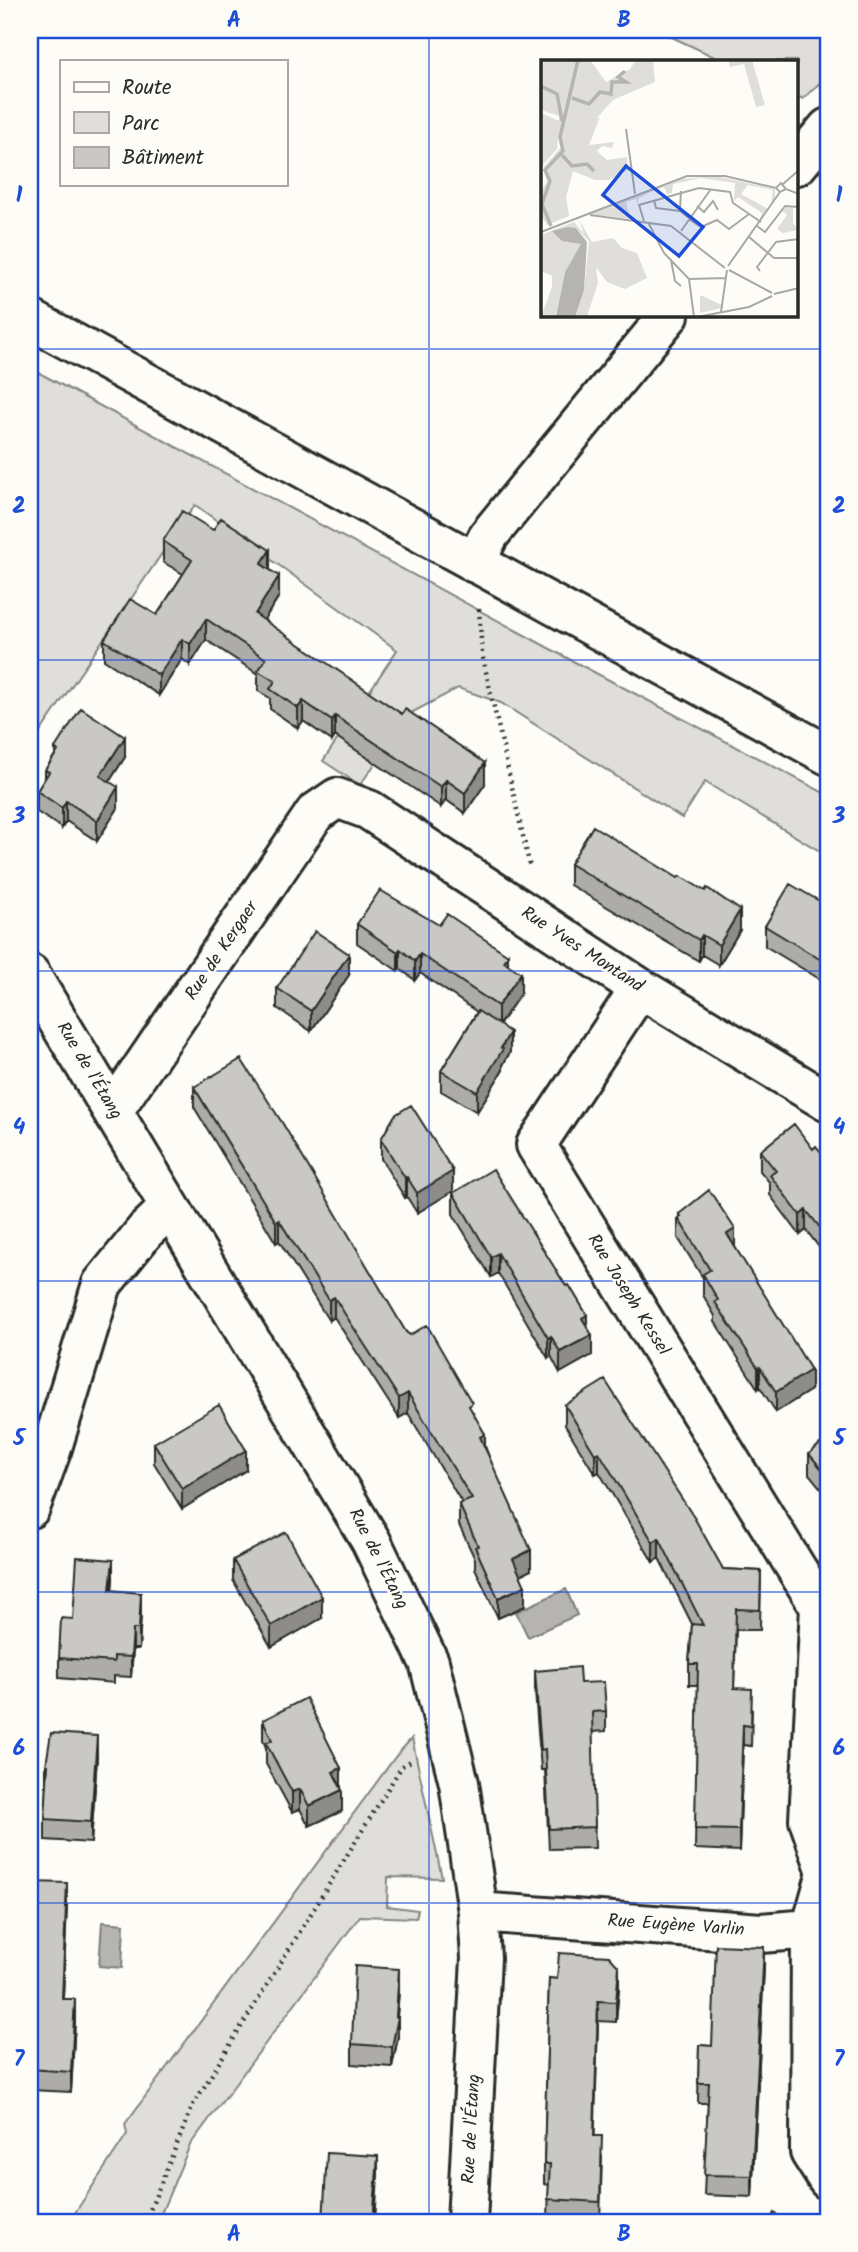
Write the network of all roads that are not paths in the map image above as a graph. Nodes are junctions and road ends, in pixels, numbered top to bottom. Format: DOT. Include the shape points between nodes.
graph roads {
  1 [pos="828,128"];
  2 [pos="798,164"];
  3 [pos="667,317"];
  4 [pos="30,319"];
  5 [pos="475,563"];
  6 [pos="828,755"];
  7 [pos="337,798"];
  8 [pos="30,974"];
  9 [pos="640,988"];
  10 [pos="828,1102"];
  11 [pos="113,1111"];
  12 [pos="169,1208"];
  13 [pos="30,1508"];
  14 [pos="824,1603"];
  15 [pos="827,1869"];
  16 [pos="478,1912"];
  17 [pos="811,1929"];
  18 [pos="828,2180"];
  19 [pos="467,2222"];
  1 -- 2 [label="street"];
  3 -- 5 [label="street" via="489,535"];
  4 -- 5 [label="street"];
  5 -- 6 [label="street"];
  7 -- 9 [label="street, Rue Yves Montand" via="369,810"];
  7 -- 11 [label="street, Rue de Kergaer" via="315,813"];
  8 -- 11 [label="street, Rue de l'Étang"];
  9 -- 10 [label="street, Rue Yves Montand"];
  9 -- 14 [label="street, Rue Joseph Kessel" via="536,1145"];
  11 -- 12 [label="street, Rue de l'Étang"];
  12 -- 13 [label="street" via="102,1284"];
  12 -- 16 [label="street, Rue de l'Étang" via="372,1541 429,1662 459,1783"];
  14 -- 15 [label="street" via="809,1820"];
  15 -- 17 [label="street"];
  16 -- 17 [label="street, Rue Eugène Varlin" via="761,1933"];
  16 -- 19 [label="street, Rue de l'Étang" via="481,1958"];
  17 -- 18 [label="street" via="810,2152"];
}
